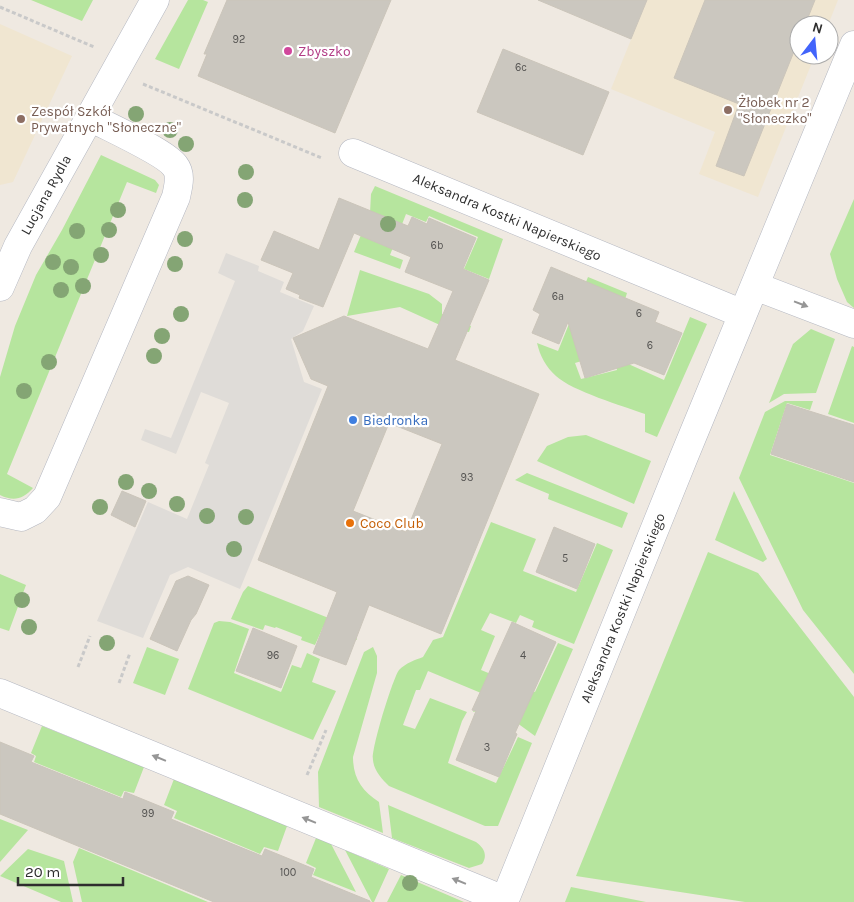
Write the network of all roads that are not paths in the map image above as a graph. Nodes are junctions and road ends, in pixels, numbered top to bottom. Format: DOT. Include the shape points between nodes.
graph roads {
  1 [pos="155,0"];
  2 [pos="854,46"];
  3 [pos="90,117"];
  4 [pos="353,153"];
  5 [pos="755,286"];
  6 [pos="0,287"];
  7 [pos="744,314"];
  8 [pos="854,324"];
  9 [pos="0,512"];
  10 [pos="0,693"];
  11 [pos="504,901"];
  1 -- 3 [label="street, Lucjana Rydla"];
  2 -- 5 [label="street, Aleksandra Kostki Napierskiego"];
  3 -- 6 [label="street, Lucjana Rydla" via="18,246"];
  3 -- 9 [label="street" via="166,157 176,168 180,181 176,197 47,497 35,510 22,517"];
  4 -- 7 [label="street, Aleksandra Kostki Napierskiego"];
  5 -- 7 [label="street, Aleksandra Kostki Napierskiego"];
  5 -- 8 [label="street, one-way"];
  7 -- 11 [label="street, Aleksandra Kostki Napierskiego"];
  11 -- 10 [label="street, one-way"];
}
